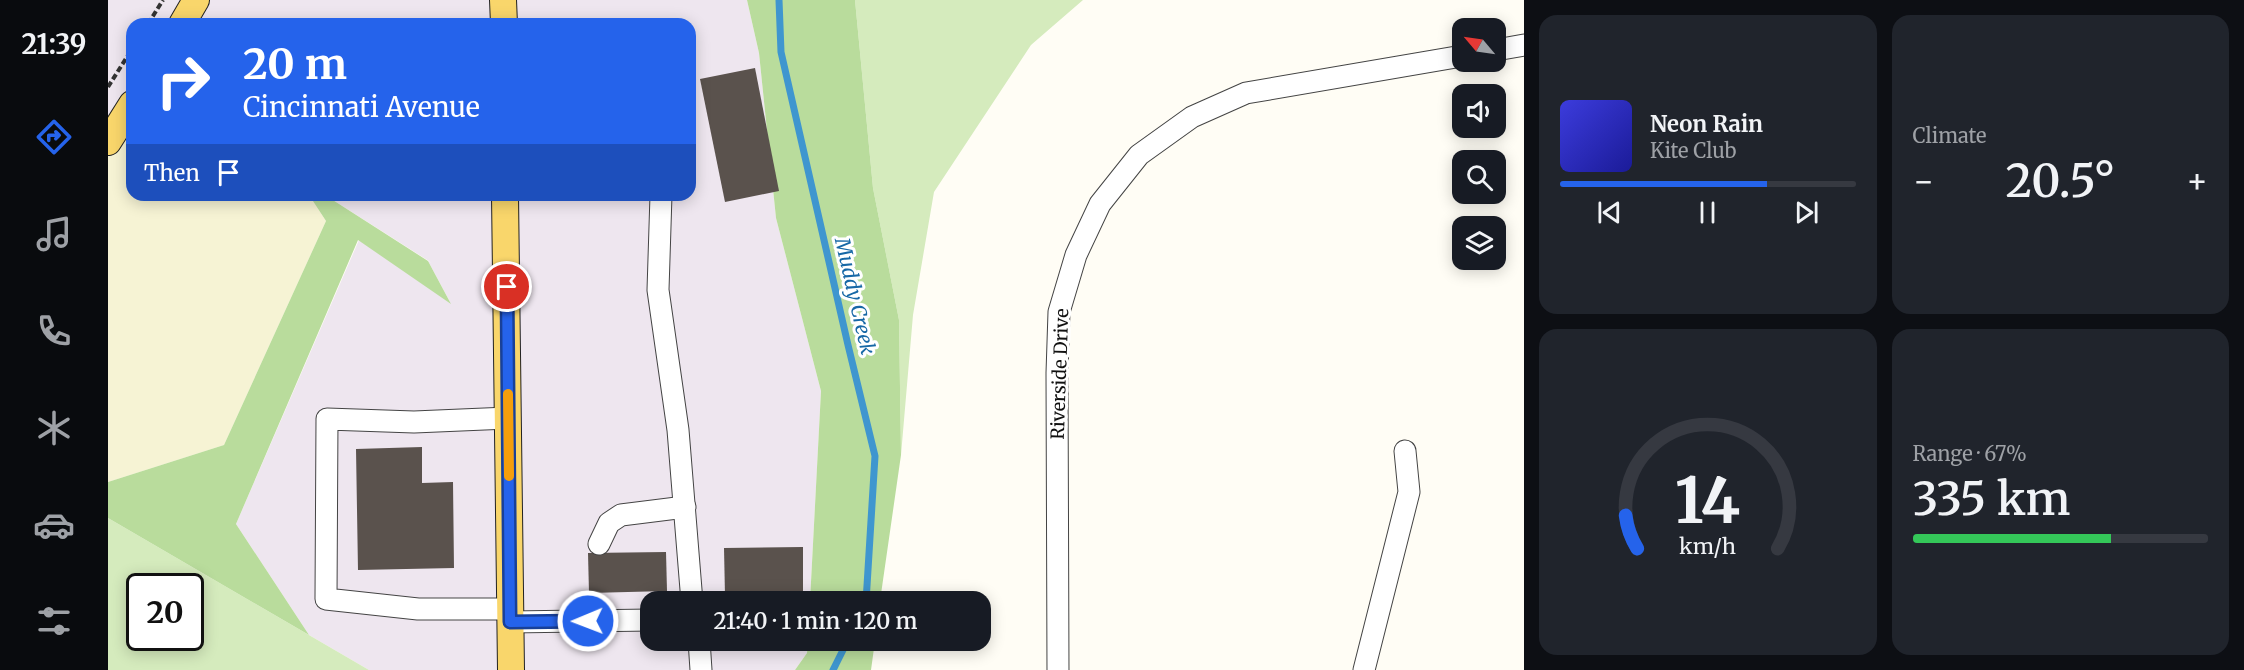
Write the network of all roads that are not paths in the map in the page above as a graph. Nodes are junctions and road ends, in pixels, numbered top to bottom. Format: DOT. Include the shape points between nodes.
graph roads {
  1 [pos="196,0"];
  2 [pos="503,0"];
  3 [pos="186,18"];
  4 [pos="504,18"];
  5 [pos="1524,45"];
  6 [pos="1506,48"];
  7 [pos="1452,58"];
  8 [pos="126,114"];
  9 [pos="108,142"];
  10 [pos="506,201"];
  11 [pos="661,201"];
  12 [pos="508,418"];
  13 [pos="1405,451"];
  14 [pos="685,507"];
  15 [pos="599,544"];
  16 [pos="691,591"];
  17 [pos="510,615"];
  18 [pos="640,620"];
  19 [pos="700,651"];
  20 [pos="511,670"];
  21 [pos="701,670"];
  22 [pos="1058,670"];
  23 [pos="1364,670"];
  1 -- 3 [label="main road"];
  2 -- 4 [label="main road"];
  5 -- 6 [label="street"];
  7 -- 22 [label="street, Riverside Drive" via="1246,93 1192,117 1139,155 1100,204 1076,255 1059,312"];
  8 -- 9 [label="main road"];
  10 -- 12 [label="main road"];
  11 -- 14 [label="street" via="658,290"];
  12 -- 17 [label="main road"];
  12 -- 17 [label="street" via="414,422 327,419 326,599"];
  13 -- 23 [label="street" via="1409,492"];
  14 -- 15 [label="street" via="621,514 609,523"];
  14 -- 16 [label="street"];
  17 -- 18 [label="street"];
  17 -- 20 [label="main road"];
  19 -- 21 [label="street"];
}
